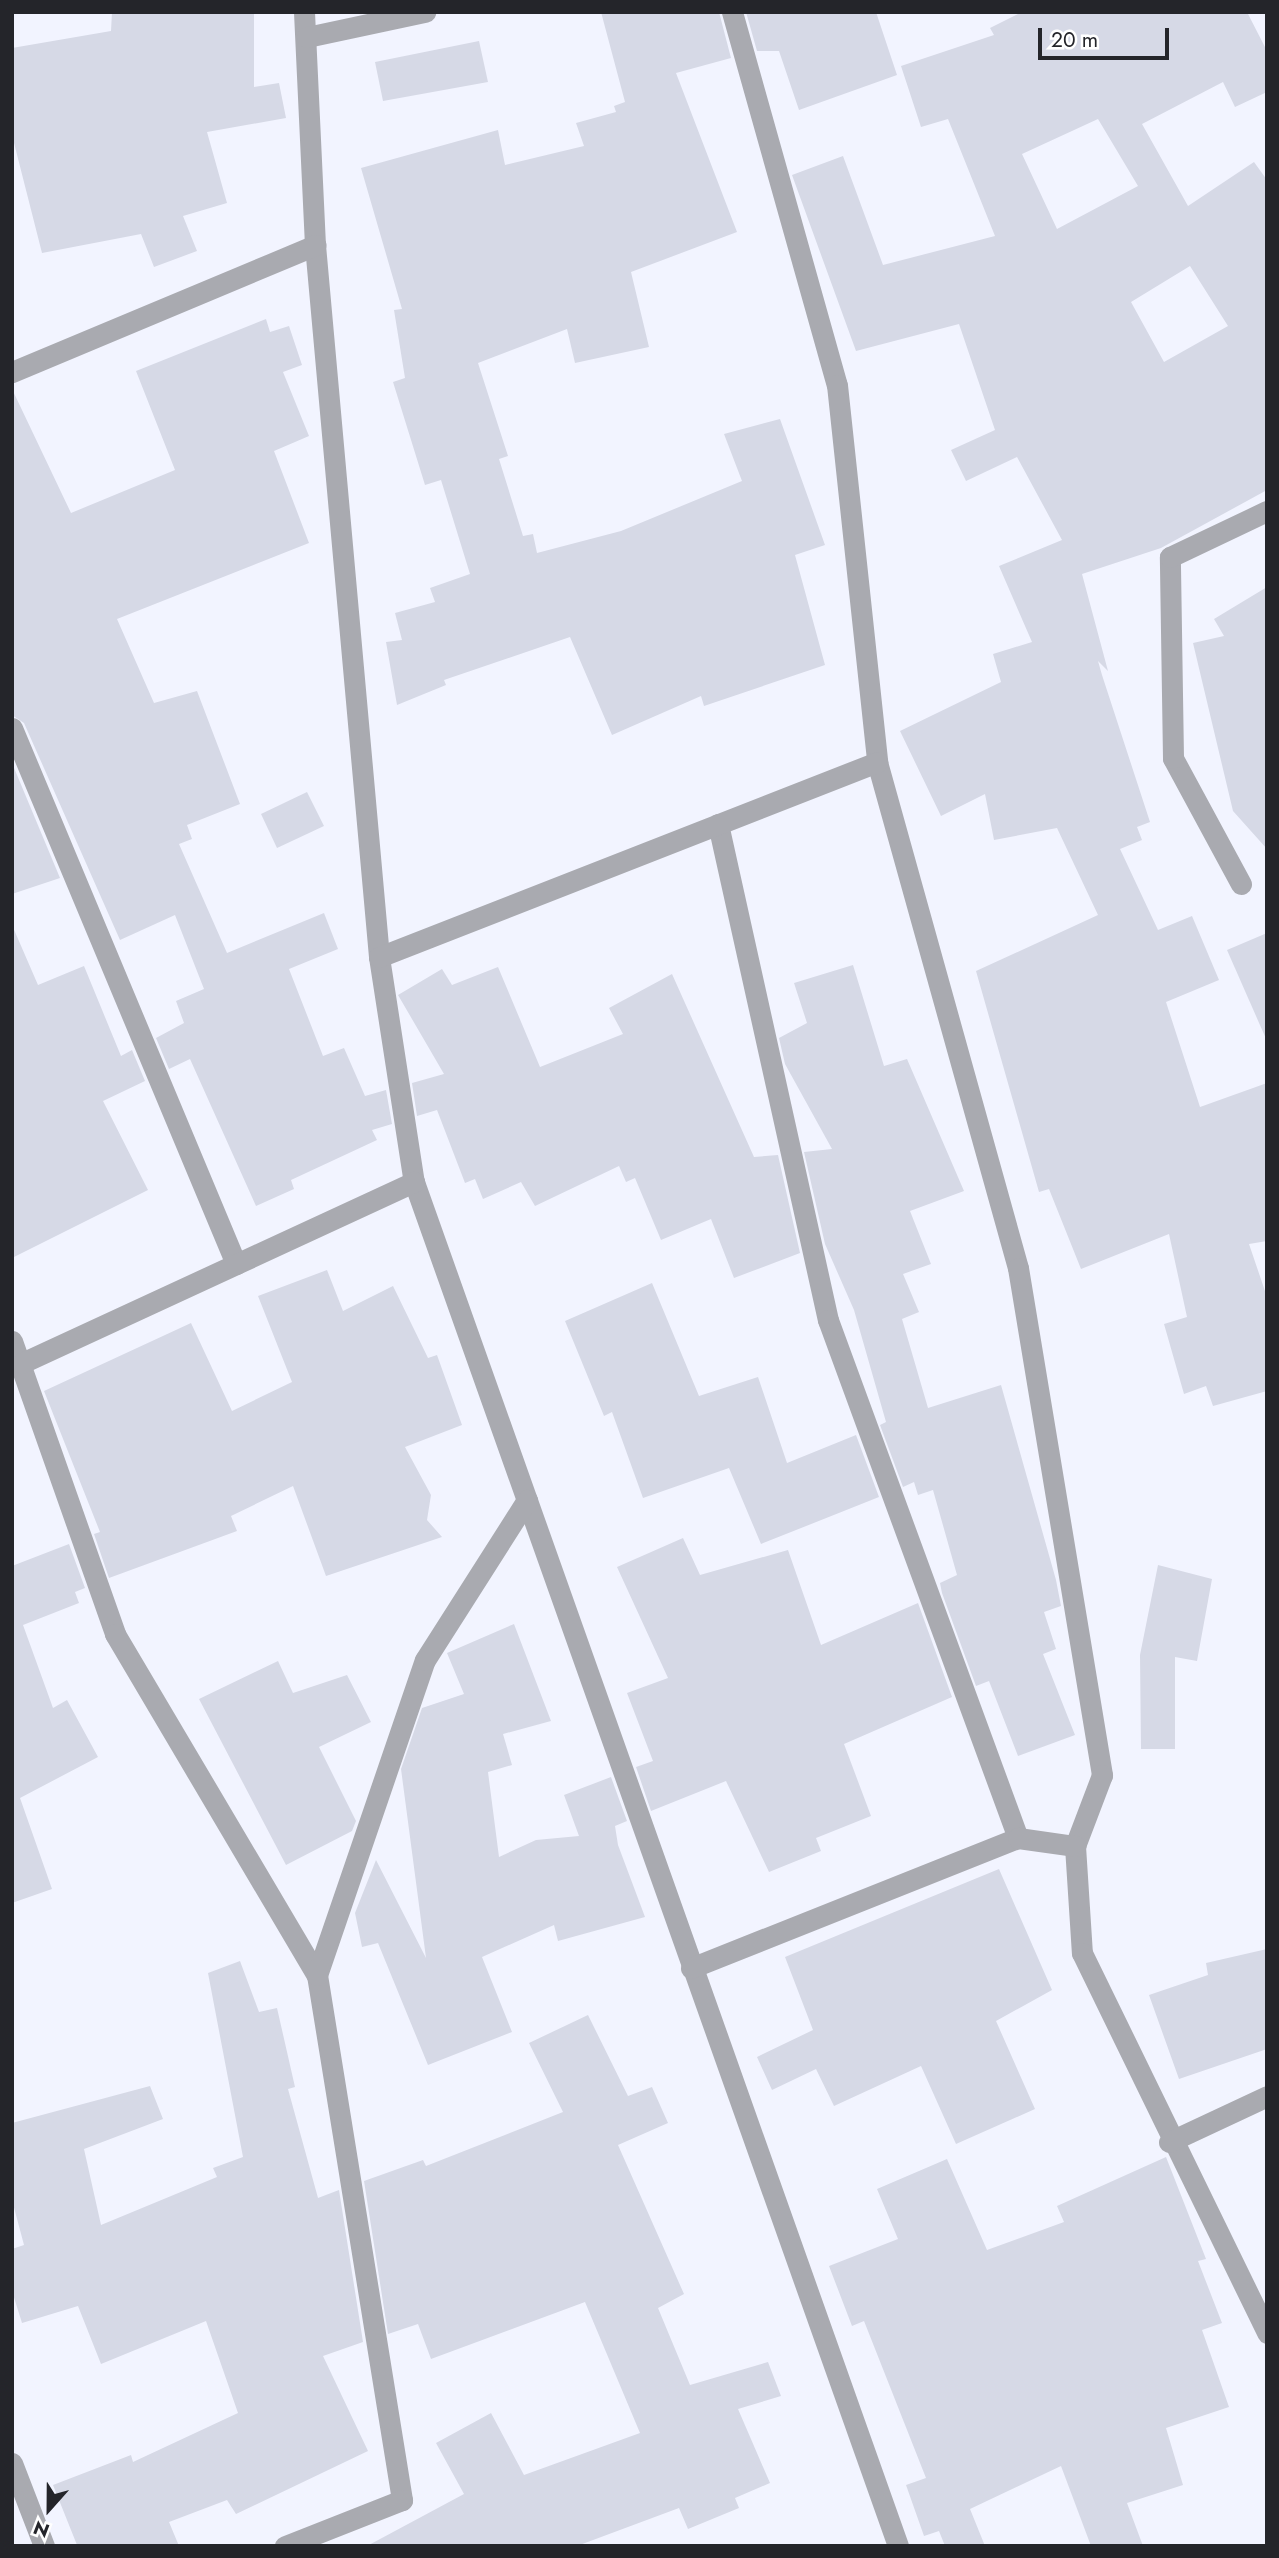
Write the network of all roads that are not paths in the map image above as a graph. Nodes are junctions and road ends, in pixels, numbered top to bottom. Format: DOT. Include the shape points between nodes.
graph roads {
  1 [pos="304,12"];
  2 [pos="425,12"];
  3 [pos="732,12"];
  4 [pos="307,37"];
  5 [pos="315,245"];
  6 [pos="12,372"];
  7 [pos="1267,511"];
  8 [pos="12,728"];
  9 [pos="877,762"];
  10 [pos="718,824"];
  11 [pos="1241,884"];
  12 [pos="379,957"];
  13 [pos="414,1182"];
  14 [pos="236,1264"];
  15 [pos="12,1342"];
  16 [pos="22,1363"];
  17 [pos="527,1500"];
  18 [pos="1018,1838"];
  19 [pos="1075,1846"];
  20 [pos="691,1968"];
  21 [pos="317,1975"];
  22 [pos="1267,2096"];
  23 [pos="1170,2142"];
  24 [pos="1267,2333"];
  25 [pos="12,2463"];
  26 [pos="44,2546"];
  27 [pos="285,2546"];
  28 [pos="898,2546"];
  1 -- 4 [label="street"];
  2 -- 4 [label="street"];
  3 -- 9 [label="street" via="837,385"];
  4 -- 5 [label="street"];
  5 -- 6 [label="street"];
  5 -- 12 [label="street"];
  7 -- 11 [label="street" via="1170,557 1173,758"];
  8 -- 14 [label="street"];
  9 -- 10 [label="street"];
  9 -- 19 [label="street" via="1018,1268 1102,1775"];
  10 -- 12 [label="street"];
  10 -- 18 [label="street" via="828,1320"];
  12 -- 13 [label="street"];
  13 -- 14 [label="street"];
  13 -- 17 [label="street"];
  14 -- 16 [label="street"];
  15 -- 16 [label="street"];
  16 -- 21 [label="street" via="115,1634"];
  17 -- 20 [label="street"];
  17 -- 21 [label="street" via="425,1660"];
  18 -- 19 [label="street"];
  18 -- 20 [label="street"];
  19 -- 23 [label="street" via="1082,1953"];
  20 -- 28 [label="street"];
  21 -- 27 [label="street" via="402,2500"];
  22 -- 23 [label="street"];
  23 -- 24 [label="street"];
  25 -- 26 [label="street"];
}
